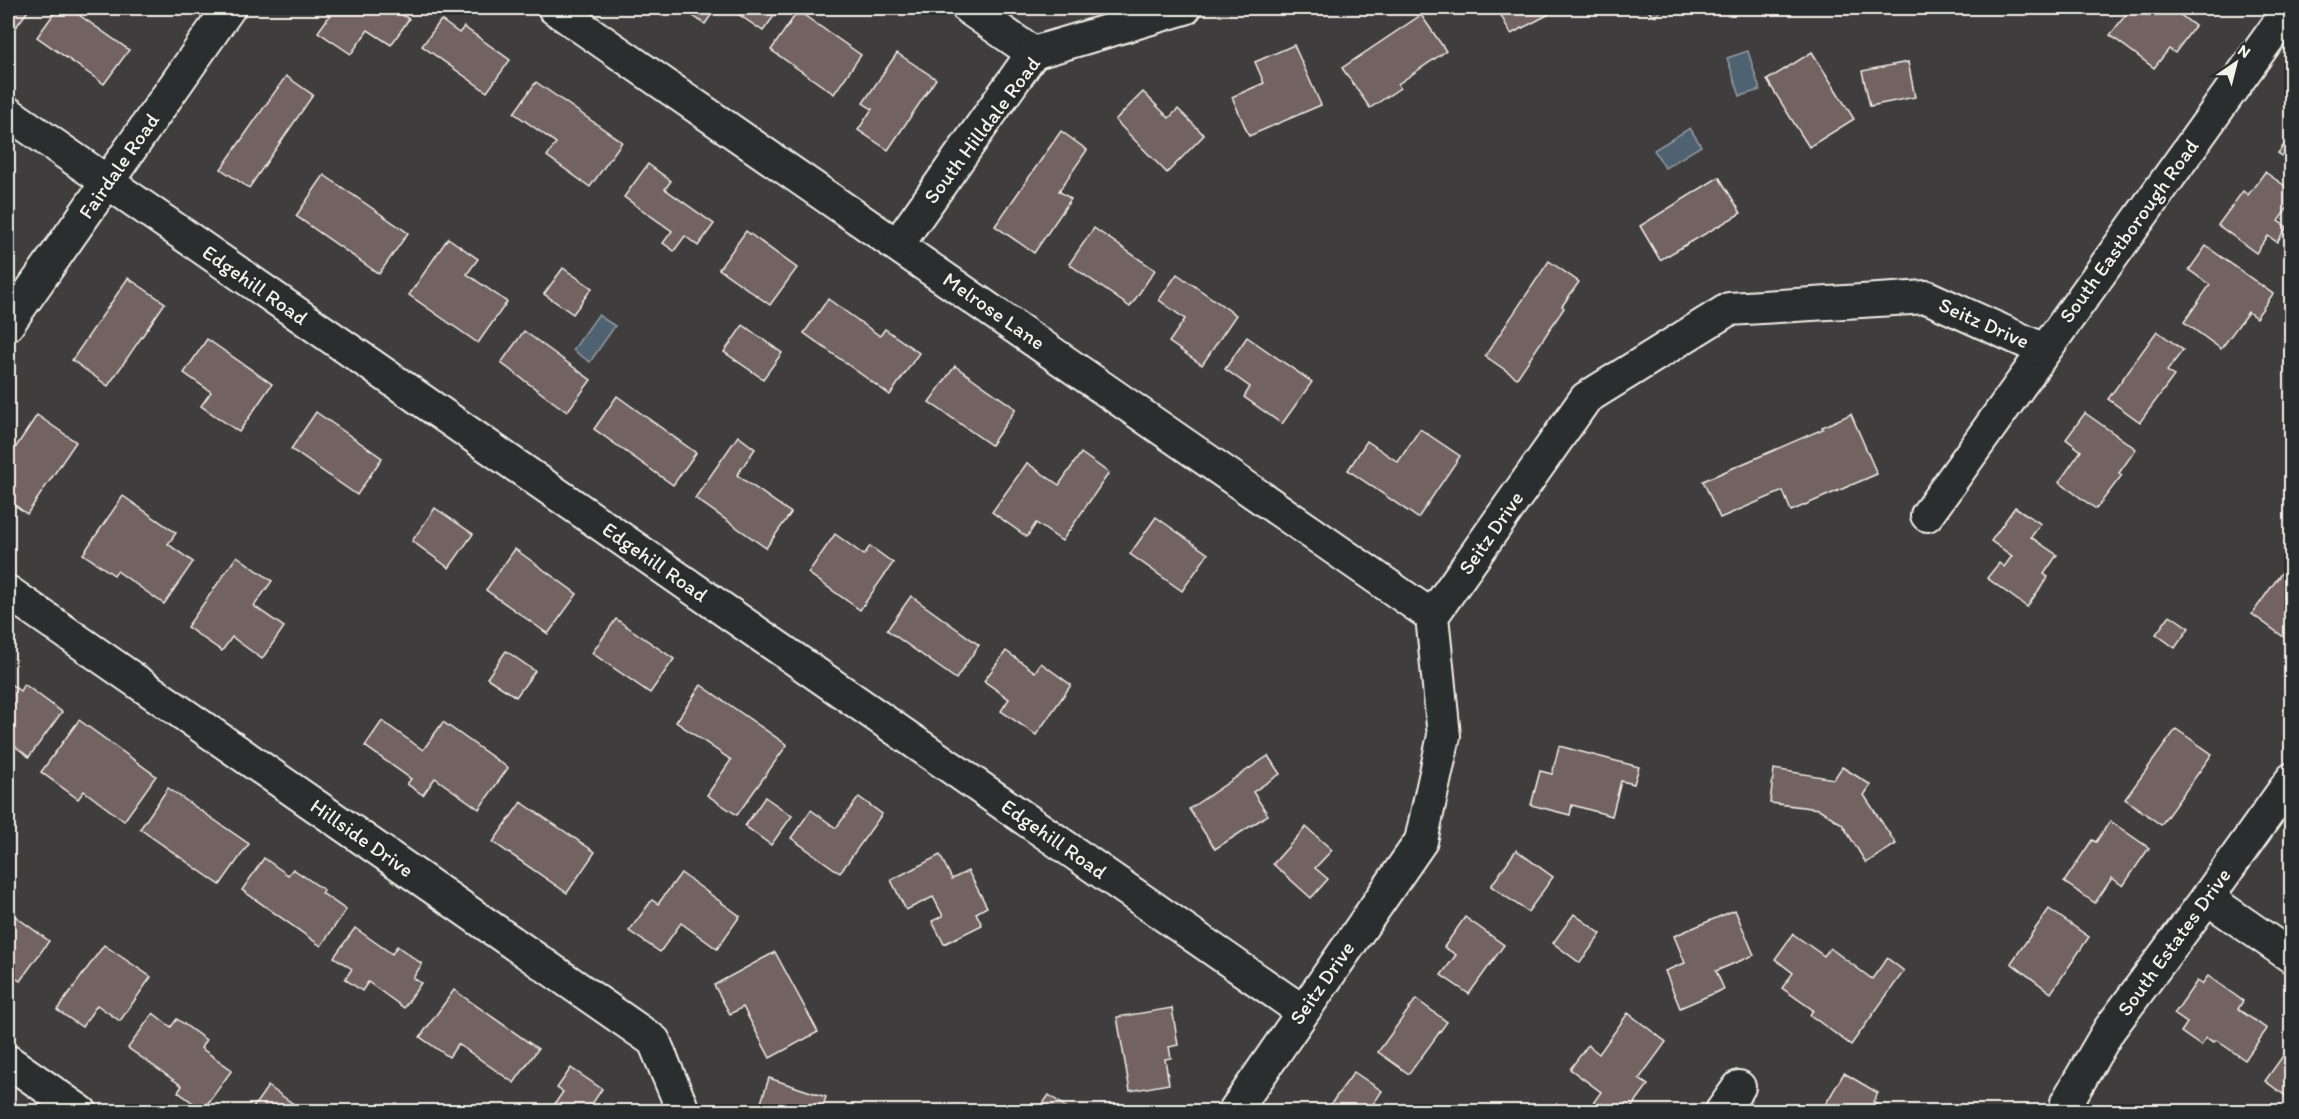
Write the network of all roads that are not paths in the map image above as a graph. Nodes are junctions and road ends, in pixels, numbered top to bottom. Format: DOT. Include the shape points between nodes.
graph roads {
  1 [pos="229,8"];
  2 [pos="554,8"];
  3 [pos="968,8"];
  4 [pos="1185,8"];
  5 [pos="2290,8"];
  6 [pos="1033,53"];
  7 [pos="8,113"];
  8 [pos="107,182"];
  9 [pos="898,244"];
  10 [pos="8,324"];
  11 [pos="2044,350"];
  12 [pos="1927,515"];
  13 [pos="8,592"];
  14 [pos="1432,616"];
  15 [pos="2292,778"];
  16 [pos="2207,898"];
  17 [pos="2292,957"];
  18 [pos="1302,1011"];
  19 [pos="8,1060"];
  20 [pos="81,1112"];
  21 [pos="680,1112"];
  22 [pos="1234,1112"];
  23 [pos="2066,1112"];
  1 -- 8 [label="street, Fairdale Road"];
  2 -- 9 [label="street, Melrose Lane"];
  3 -- 6 [label="street"];
  4 -- 6 [label="street, South Hilldale Road"];
  5 -- 11 [label="street, South Eastborough Road"];
  6 -- 9 [label="street, South Hilldale Road"];
  7 -- 8 [label="street, Edgehill Road"];
  8 -- 10 [label="street, Fairdale Road"];
  8 -- 18 [label="street, Edgehill Road"];
  9 -- 14 [label="street, Melrose Lane"];
  11 -- 12 [label="street, South Eastborough Road"];
  11 -- 14 [label="street, Seitz Drive" via="1927,297 1729,309 1586,398"];
  13 -- 21 [label="street, Hillside Drive" via="654,1041 682,1108"];
  14 -- 18 [label="street, Seitz Drive" via="1444,736 1421,841"];
  15 -- 16 [label="street, South Estates Drive"];
  16 -- 17 [label="street"];
  16 -- 23 [label="street, South Estates Drive" via="2109,1030 2067,1102"];
  18 -- 22 [label="street, Seitz Drive"];
  19 -- 20 [label="street"];
}
